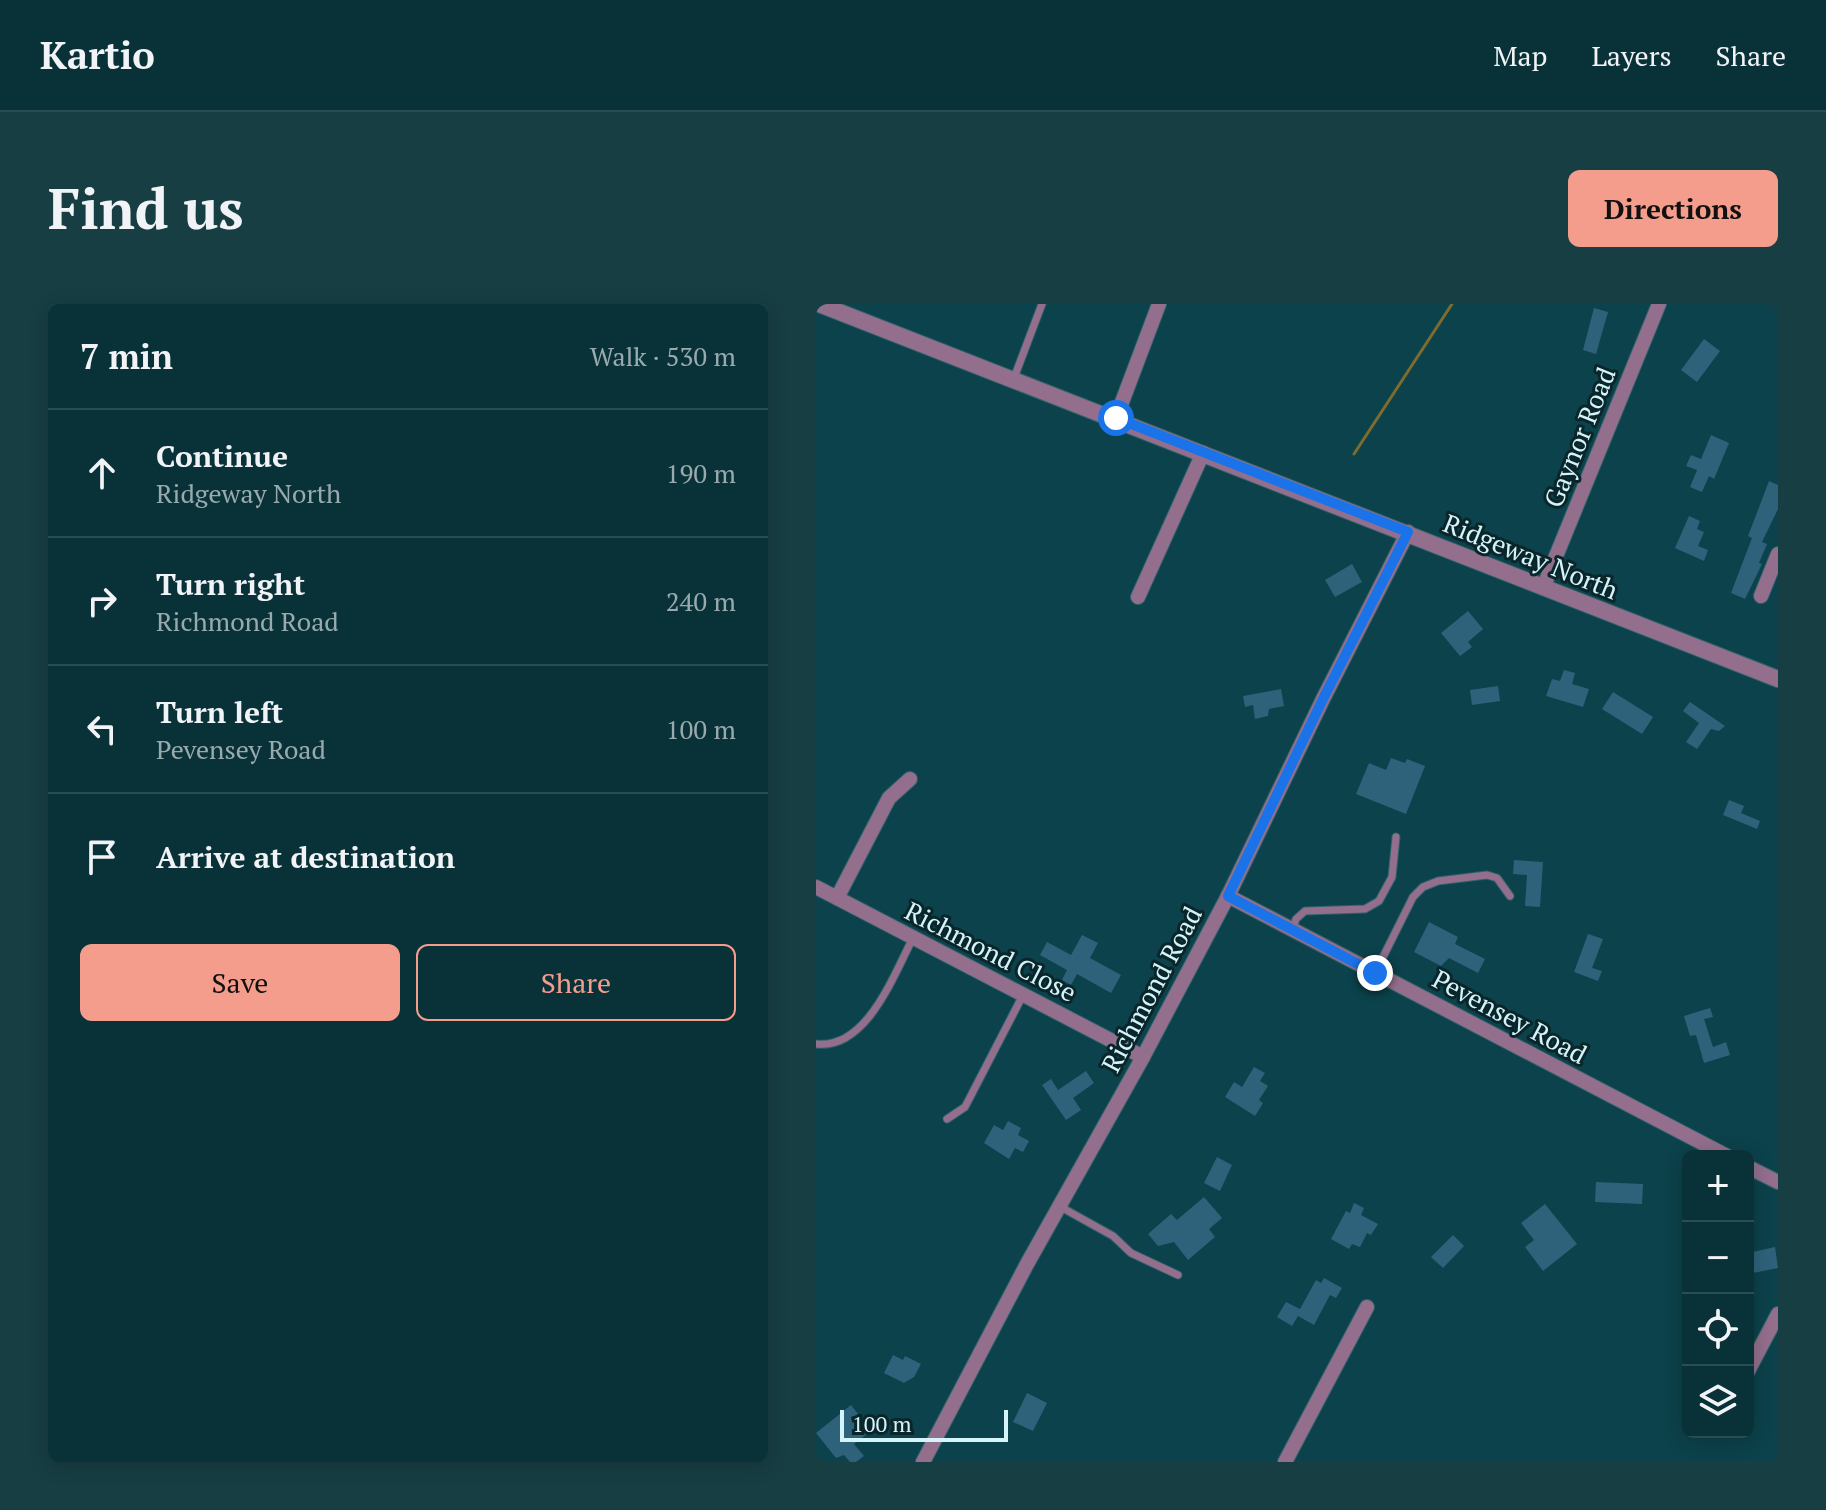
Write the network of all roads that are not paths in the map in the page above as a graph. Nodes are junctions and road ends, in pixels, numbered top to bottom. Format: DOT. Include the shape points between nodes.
graph roads {
  1 [pos="819,304"];
  2 [pos="1042,304"];
  3 [pos="1159,304"];
  4 [pos="1659,304"];
  5 [pos="1013,380"];
  6 [pos="1116,418"];
  7 [pos="1203,453"];
  8 [pos="1408,532"];
  9 [pos="1778,554"];
  10 [pos="1543,588"];
  11 [pos="1761,596"];
  12 [pos="1138,597"];
  13 [pos="1778,679"];
  14 [pos="910,779"];
  15 [pos="1396,837"];
  16 [pos="816,887"];
  17 [pos="1228,896"];
  18 [pos="1510,896"];
  19 [pos="837,898"];
  20 [pos="1293,928"];
  21 [pos="913,938"];
  22 [pos="1375,973"];
  23 [pos="1023,995"];
  24 [pos="816,1044"];
  25 [pos="1143,1057"];
  26 [pos="947,1119"];
  27 [pos="1715,1150"];
  28 [pos="1754,1170"];
  29 [pos="1778,1182"];
  30 [pos="1059,1206"];
  31 [pos="1178,1275"];
  32 [pos="1367,1307"];
  33 [pos="1778,1314"];
  34 [pos="1751,1366"];
  35 [pos="923,1462"];
  36 [pos="1285,1462"];
  1 -- 5 [label="street, Ridgeway North"];
  2 -- 5 [label="lane"];
  3 -- 6 [label="street"];
  4 -- 10 [label="street, Gaynor Road"];
  5 -- 6 [label="street, Ridgeway North"];
  6 -- 7 [label="street, Ridgeway North"];
  7 -- 8 [label="street, Ridgeway North"];
  7 -- 12 [label="street"];
  8 -- 10 [label="street, Ridgeway North"];
  8 -- 17 [label="street, Richmond Road"];
  9 -- 11 [label="street"];
  10 -- 13 [label="street, Ridgeway North"];
  14 -- 19 [label="street" via="889,798"];
  15 -- 20 [label="lane" via="1392,877 1379,901 1365,909 1305,911"];
  16 -- 19 [label="street, Richmond Close"];
  17 -- 20 [label="street, Pevensey Road"];
  17 -- 25 [label="street, Richmond Road"];
  18 -- 22 [label="lane" via="1497,878 1487,875 1423,887"];
  19 -- 21 [label="street, Richmond Close"];
  20 -- 22 [label="street, Pevensey Road"];
  21 -- 23 [label="street, Richmond Close"];
  21 -- 24 [label="lane" via="860,1028 842,1040"];
  22 -- 27 [label="street, Pevensey Road"];
  23 -- 25 [label="street, Richmond Close"];
  23 -- 26 [label="lane" via="968,1101"];
  25 -- 30 [label="street, Richmond Road"];
  28 -- 29 [label="street"];
  30 -- 31 [label="lane" via="1113,1236 1131,1253"];
  30 -- 35 [label="street, Richmond Road"];
  32 -- 36 [label="street"];
  33 -- 34 [label="street"];
}
